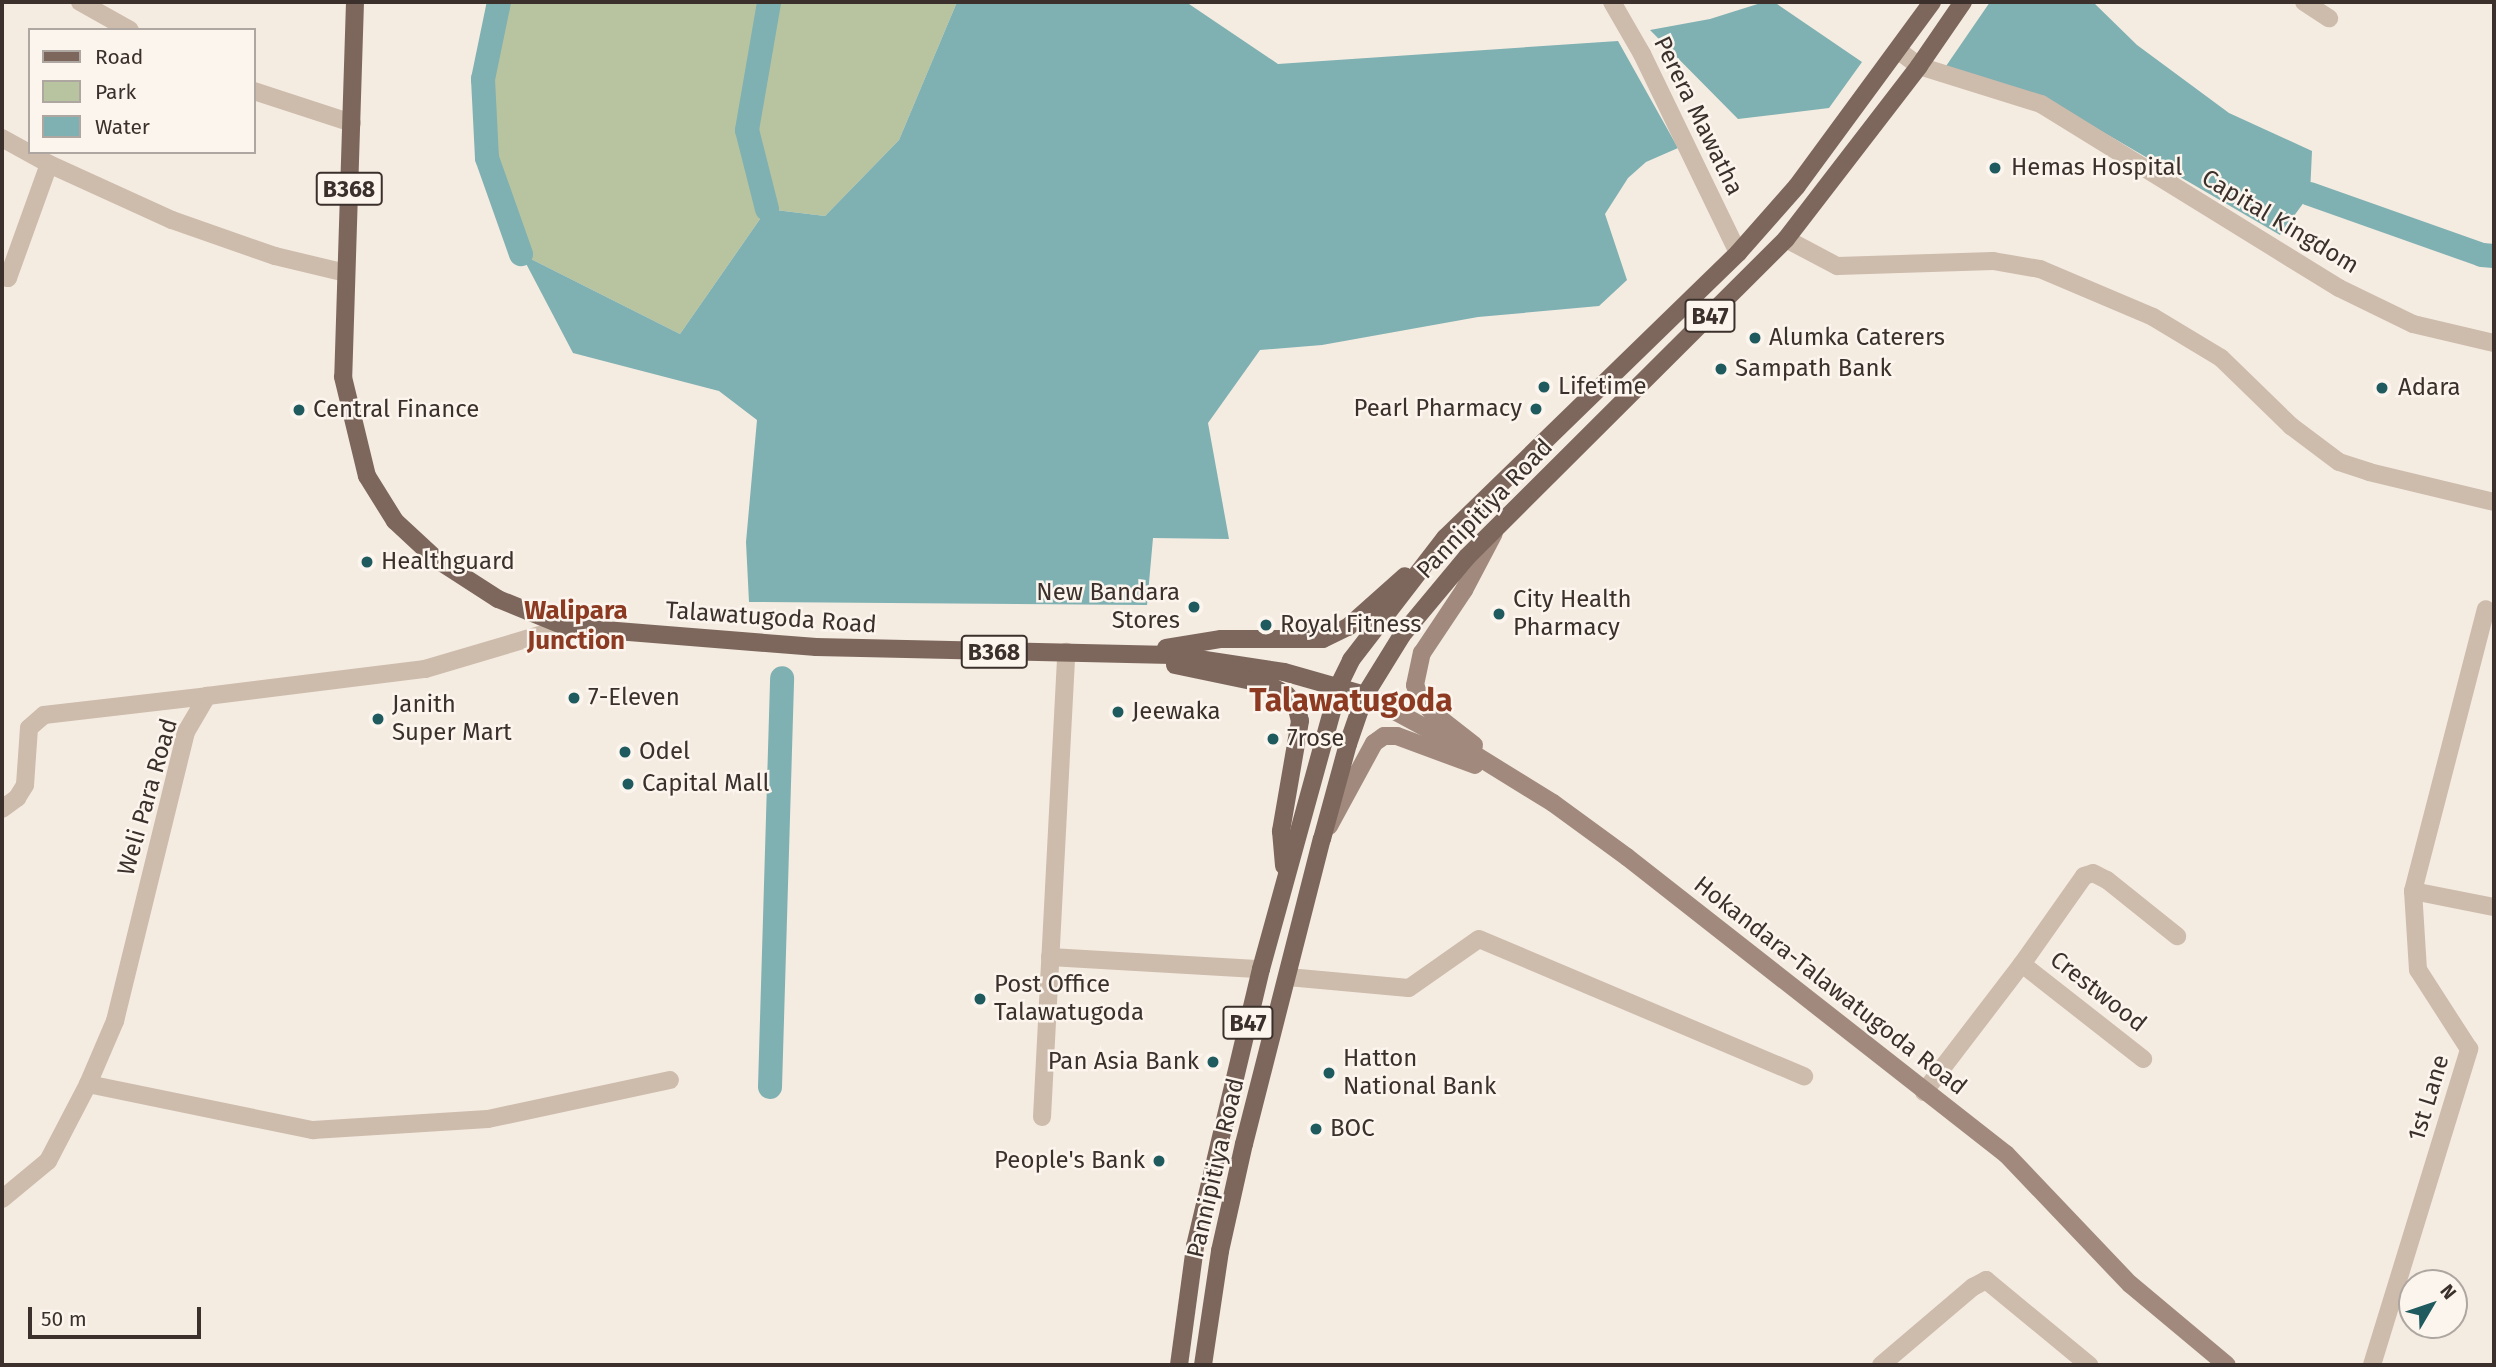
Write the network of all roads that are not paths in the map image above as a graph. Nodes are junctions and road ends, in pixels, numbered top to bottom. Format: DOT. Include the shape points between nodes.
graph roads {
  1 [pos="80,2"];
  2 [pos="355,2"];
  3 [pos="1612,2"];
  4 [pos="1932,2"];
  5 [pos="1963,2"];
  6 [pos="2304,2"];
  7 [pos="2329,18"];
  8 [pos="126,28"];
  9 [pos="1899,51"];
  10 [pos="1919,66"];
  11 [pos="256,92"];
  12 [pos="352,123"];
  13 [pos="2,138"];
  14 [pos="28,152"];
  15 [pos="31,154"];
  16 [pos="49,164"];
  17 [pos="1786,239"];
  18 [pos="1738,253"];
  19 [pos="346,273"];
  20 [pos="2,274"];
  21 [pos="2494,343"];
  22 [pos="2494,502"];
  23 [pos="1498,527"];
  24 [pos="1431,556"];
  25 [pos="2486,609"];
  26 [pos="567,627"];
  27 [pos="1066,652"];
  28 [pos="1135,653"];
  29 [pos="1339,685"];
  30 [pos="1365,695"];
  31 [pos="207,696"];
  32 [pos="1509,775"];
  33 [pos="2,808"];
  34 [pos="1322,839"];
  35 [pos="1284,882"];
  36 [pos="2413,891"];
  37 [pos="2494,907"];
  38 [pos="2176,936"];
  39 [pos="1051,957"];
  40 [pos="2022,964"];
  41 [pos="1261,969"];
  42 [pos="1288,977"];
  43 [pos="2143,1059"];
  44 [pos="1804,1076"];
  45 [pos="670,1080"];
  46 [pos="88,1084"];
  47 [pos="1924,1092"];
  48 [pos="1042,1117"];
  49 [pos="2,1199"];
  50 [pos="1179,1365"];
  51 [pos="1203,1365"];
  52 [pos="1881,1365"];
  53 [pos="2089,1365"];
  54 [pos="2227,1365"];
  55 [pos="2372,1365"];
  1 -- 8 [label="street"];
  2 -- 12 [label="main road, Talawatugoda Road / B368"];
  3 -- 18 [label="street, Perera Mawatha"];
  4 -- 9 [label="main road, Pannipitiya Road / B47"];
  5 -- 10 [label="main road, Pannipitiya Road / B47"];
  6 -- 7 [label="street"];
  9 -- 10 [label="street, Capital Kingdom"];
  9 -- 18 [label="main road, Pannipitiya Road / B47" via="1797,186"];
  10 -- 17 [label="main road, Pannipitiya Road / B47"];
  10 -- 21 [label="street, Capital Kingdom" via="2041,104 2339,288 2413,324"];
  11 -- 12 [label="street"];
  12 -- 19 [label="main road, Talawatugoda Road / B368"];
  13 -- 14 [label="street"];
  15 -- 16 [label="street"];
  16 -- 19 [label="street" via="172,220 275,256"];
  16 -- 20 [label="street" via="8,278"];
  17 -- 22 [label="street" via="1837,266 1993,261 2040,269 2153,317 2221,358 2291,426 2339,462"];
  17 -- 23 [label="main road, Pannipitiya Road / B47"];
  18 -- 24 [label="main road, Pannipitiya Road / B47"];
  19 -- 26 [label="main road, Talawatugoda Road / B368" via="343,377 367,476 395,521 436,559 488,592"];
  23 -- 30 [label="main road, Pannipitiya Road / B47" via="1402,635"];
  23 -- 32 [label="main road" via="1422,653 1415,685 1433,713"];
  24 -- 28 [label="main road" via="1348,627 1323,639 1220,639"];
  24 -- 29 [label="main road, Pannipitiya Road / B47" via="1359,646"];
  25 -- 36 [label="street, 1st Lane"];
  26 -- 27 [label="main road, Talawatugoda Road / B368" via="816,647"];
  26 -- 31 [label="street, Weli Para Road" via="425,669"];
  27 -- 28 [label="main road, Talawatugoda Road / B368"];
  27 -- 39 [label="street"];
  28 -- 29 [label="main road, Talawatugoda Road / B368" via="1232,662"];
  28 -- 35 [label="main road" via="1267,684 1296,705 1299,737 1281,831"];
  29 -- 30 [label="main road, Talawatugoda Road"];
  29 -- 35 [label="main road, Pannipitiya Road / B47"];
  30 -- 32 [label="main road, Hokandara-Talawatugoda Road"];
  30 -- 34 [label="main road, Pannipitiya Road / B47"];
  31 -- 33 [label="street" via="44,715 29,729 25,785 17,798"];
  31 -- 46 [label="street, Weli Para Road" via="186,732 115,1021"];
  32 -- 34 [label="main road" via="1397,736 1384,736 1374,743"];
  32 -- 47 [label="main road, Hokandara-Talawatugoda Road" via="1627,857"];
  34 -- 42 [label="main road, Pannipitiya Road / B47"];
  35 -- 41 [label="main road, Pannipitiya Road / B47"];
  36 -- 37 [label="street"];
  36 -- 55 [label="street, 1st Lane" via="2418,970 2469,1049"];
  38 -- 40 [label="street, Crestwood" via="2108,880 2092,873 2084,876"];
  39 -- 41 [label="street"];
  39 -- 48 [label="street"];
  40 -- 43 [label="street, Crestwood"];
  40 -- 47 [label="street, Crestwood"];
  41 -- 50 [label="main road, Pannipitiya Road / B47" via="1195,1246"];
  42 -- 44 [label="street" via="1409,988 1479,939"];
  42 -- 51 [label="main road, Pannipitiya Road / B47" via="1220,1251"];
  45 -- 46 [label="street" via="488,1119 313,1130"];
  46 -- 49 [label="street, Weli Para Road" via="48,1161"];
  47 -- 54 [label="main road, Hokandara-Talawatugoda Road" via="2006,1154 2130,1284"];
  52 -- 53 [label="street" via="1986,1280"];
}
